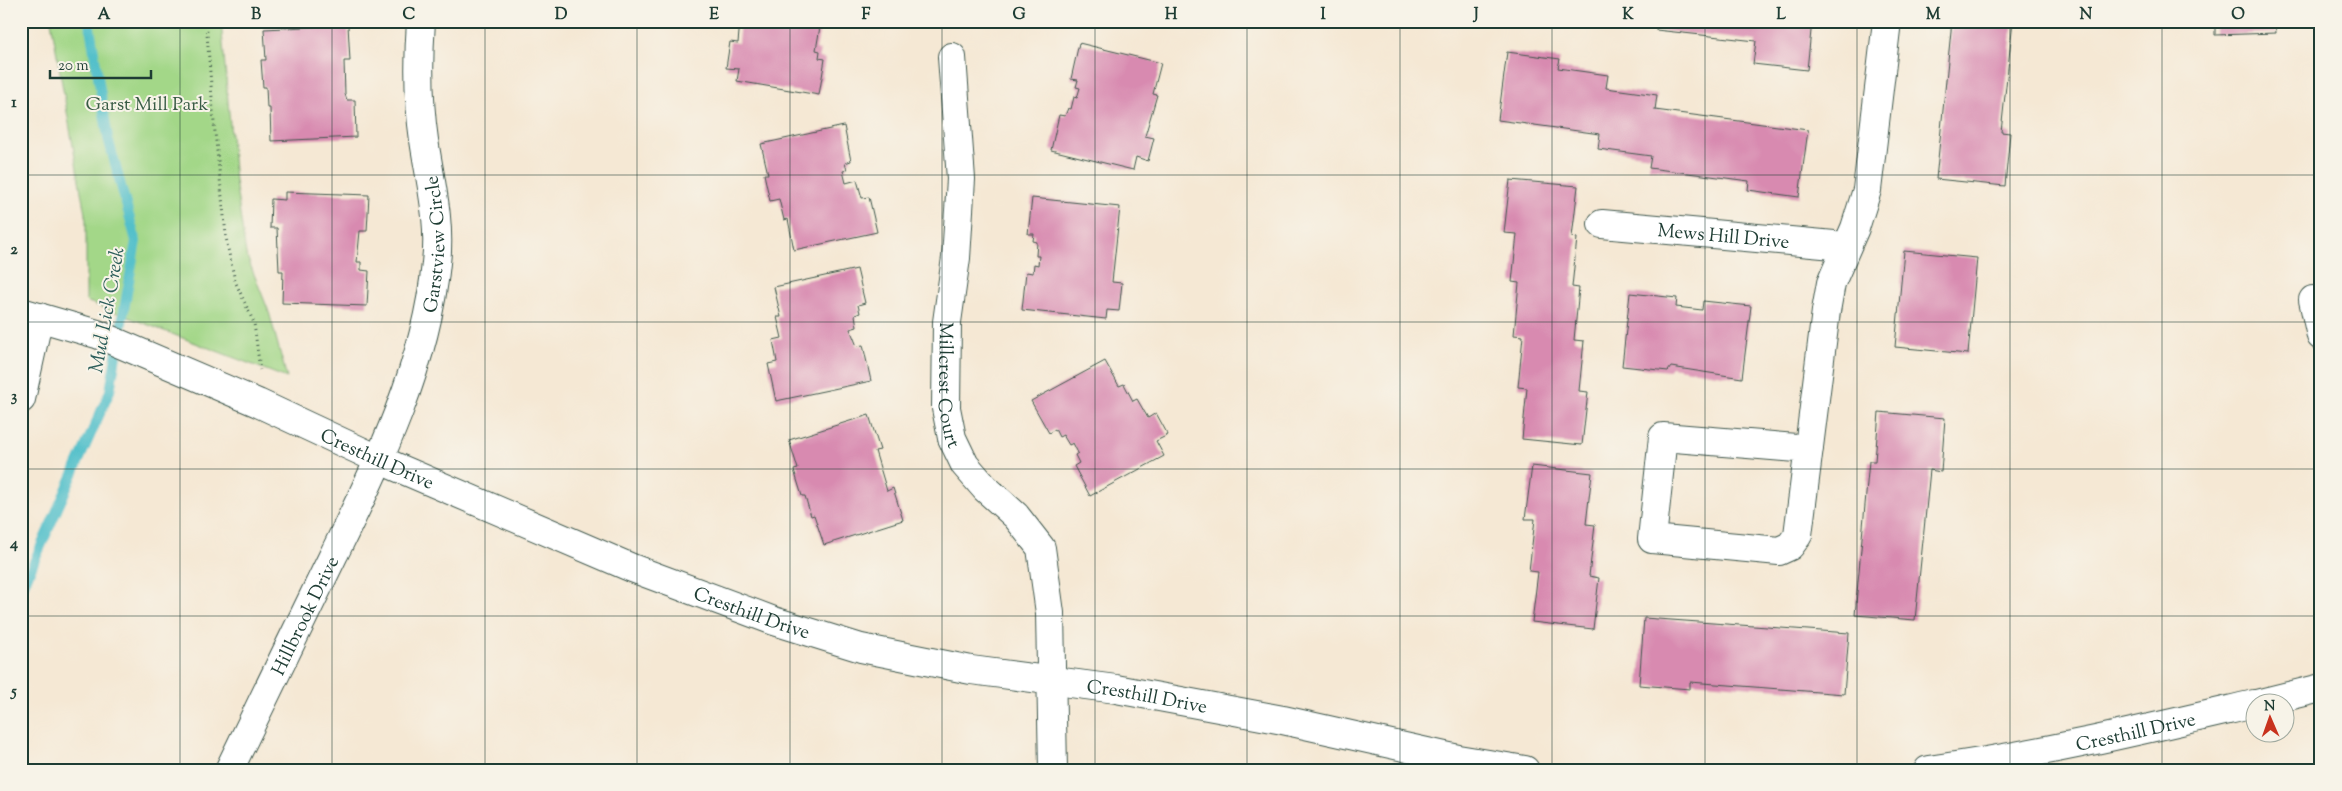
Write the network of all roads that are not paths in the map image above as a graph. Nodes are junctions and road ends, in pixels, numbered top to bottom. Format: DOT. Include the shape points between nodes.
graph roads {
  1 [pos="421,21"];
  2 [pos="1887,21"];
  3 [pos="952,57"];
  4 [pos="1602,224"];
  5 [pos="1845,246"];
  6 [pos="2313,300"];
  7 [pos="30,315"];
  8 [pos="2321,336"];
  9 [pos="21,399"];
  10 [pos="1809,449"];
  11 [pos="380,460"];
  12 [pos="1050,680"];
  13 [pos="2321,688"];
  14 [pos="2294,695"];
  15 [pos="2244,707"];
  16 [pos="229,770"];
  17 [pos="1053,770"];
  18 [pos="1525,770"];
  19 [pos="1928,770"];
  1 -- 11 [label="street, Garstview Circle" via="417,69 424,139 436,208 437,260 431,301 410,382"];
  2 -- 5 [label="street" via="1867,190 1855,228"];
  3 -- 12 [label="street, Millcrest Court" via="961,179 956,258 947,322 946,408 952,438 965,465 1016,516 1041,548 1050,613"];
  4 -- 5 [label="street, Mews Hill Drive"];
  5 -- 10 [label="street" via="1826,311"];
  6 -- 8 [label="street"];
  7 -- 9 [label="street"];
  7 -- 11 [label="street, Cresthill Drive" via="98,334"];
  10 -- 10 [label="street" via="1798,535 1790,546 1779,551 1652,540 1662,437"];
  11 -- 12 [label="street, Cresthill Drive" via="632,568 783,623 861,648 971,670"];
  11 -- 16 [label="street, Hillbrook Drive"];
  12 -- 17 [label="street"];
  12 -- 18 [label="street, Cresthill Drive" via="1273,718 1458,759"];
  13 -- 14 [label="street, Cresthill Drive"];
  15 -- 19 [label="street, Cresthill Drive" via="2122,735"];
}
